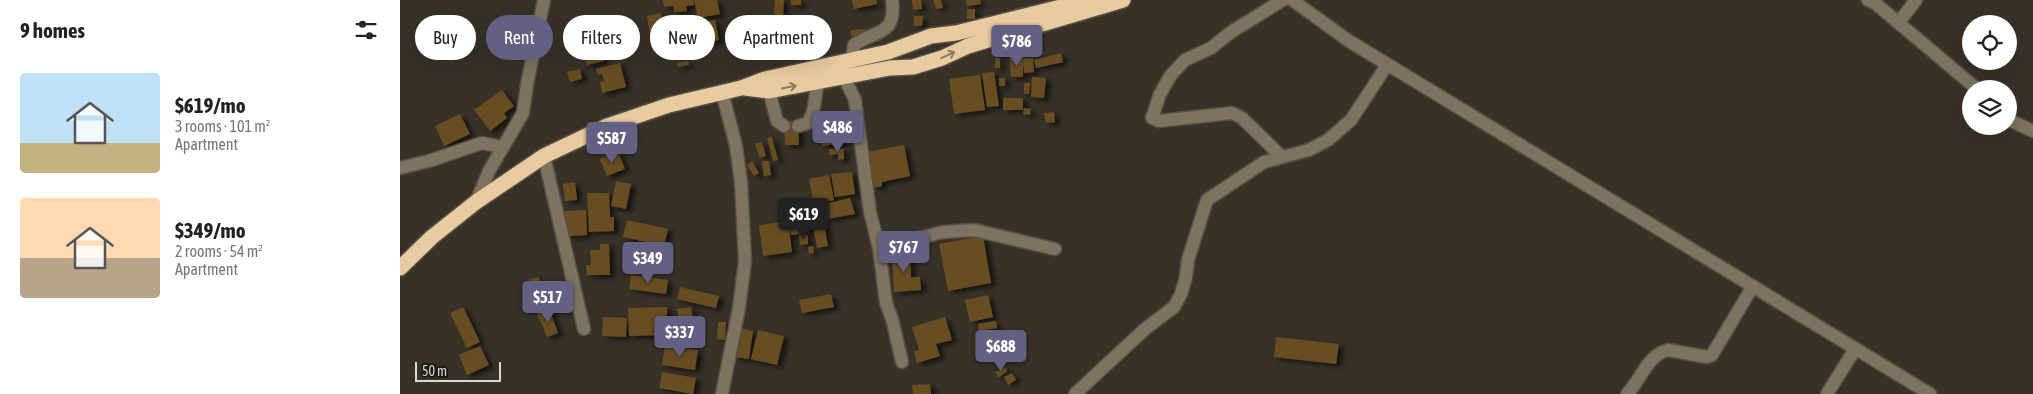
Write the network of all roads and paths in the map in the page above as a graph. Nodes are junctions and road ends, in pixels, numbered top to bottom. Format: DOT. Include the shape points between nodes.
graph roads {
  1 [pos="544,0"];
  2 [pos="892,0"];
  3 [pos="1089,0"];
  4 [pos="1123,0"];
  5 [pos="1283,0"];
  6 [pos="1292,0"];
  7 [pos="1868,0"];
  8 [pos="1916,0"];
  9 [pos="1899,22"];
  10 [pos="852,60"];
  11 [pos="1387,65"];
  12 [pos="844,77"];
  13 [pos="1967,80"];
  14 [pos="818,81"];
  15 [pos="741,88"];
  16 [pos="769,91"];
  17 [pos="722,92"];
  18 [pos="2017,124"];
  19 [pos="784,126"];
  20 [pos="798,126"];
  21 [pos="2033,131"];
  22 [pos="502,147"];
  23 [pos="544,156"];
  24 [pos="1282,157"];
  25 [pos="400,168"];
  26 [pos="476,202"];
  27 [pos="879,248"];
  28 [pos="1055,249"];
  29 [pos="400,268"];
  30 [pos="1753,286"];
  31 [pos="584,329"];
  32 [pos="1854,349"];
  33 [pos="902,362"];
  34 [pos="722,394"];
  35 [pos="1075,394"];
  36 [pos="1627,394"];
  37 [pos="1827,394"];
  38 [pos="1930,394"];
  1 -- 22 [label="street" via="523,113"];
  2 -- 10 [label="street" via="892,18 888,27 854,45"];
  3 -- 10 [label="highway" via="956,33 931,36 888,52"];
  12 -- 4 [label="highway, one-way" via="942,58 968,46"];
  5 -- 24 [label="street" via="1211,48 1184,60 1160,94 1152,118 1159,121 1232,113 1242,118"];
  6 -- 11 [label="street"];
  7 -- 9 [label="street"];
  8 -- 9 [label="street"];
  9 -- 13 [label="street"];
  10 -- 15 [label="highway"];
  11 -- 24 [label="street" via="1351,120 1309,150"];
  11 -- 30 [label="street"];
  12 -- 14 [label="highway"];
  12 -- 27 [label="street" via="855,100 870,212"];
  16 -- 14 [label="highway, one-way"];
  14 -- 20 [label="street" via="813,112 808,123"];
  15 -- 16 [label="highway"];
  15 -- 17 [label="highway"];
  16 -- 19 [label="street" via="777,122"];
  17 -- 23 [label="highway" via="669,105 607,126"];
  17 -- 34 [label="street" via="742,182 746,261"];
  18 -- 21 [label="street"];
  22 -- 25 [label="street" via="482,143"];
  22 -- 26 [label="street"];
  23 -- 26 [label="highway"];
  23 -- 31 [label="street"];
  24 -- 35 [label="street" via="1264,162 1207,200 1181,294 1174,307"];
  26 -- 29 [label="highway"];
  27 -- 28 [label="street" via="943,232 974,230"];
  27 -- 33 [label="street" via="886,303"];
  30 -- 32 [label="street"];
  30 -- 36 [label="street" via="1712,355 1662,352 1653,357"];
  32 -- 37 [label="street"];
  32 -- 38 [label="street"];
}
